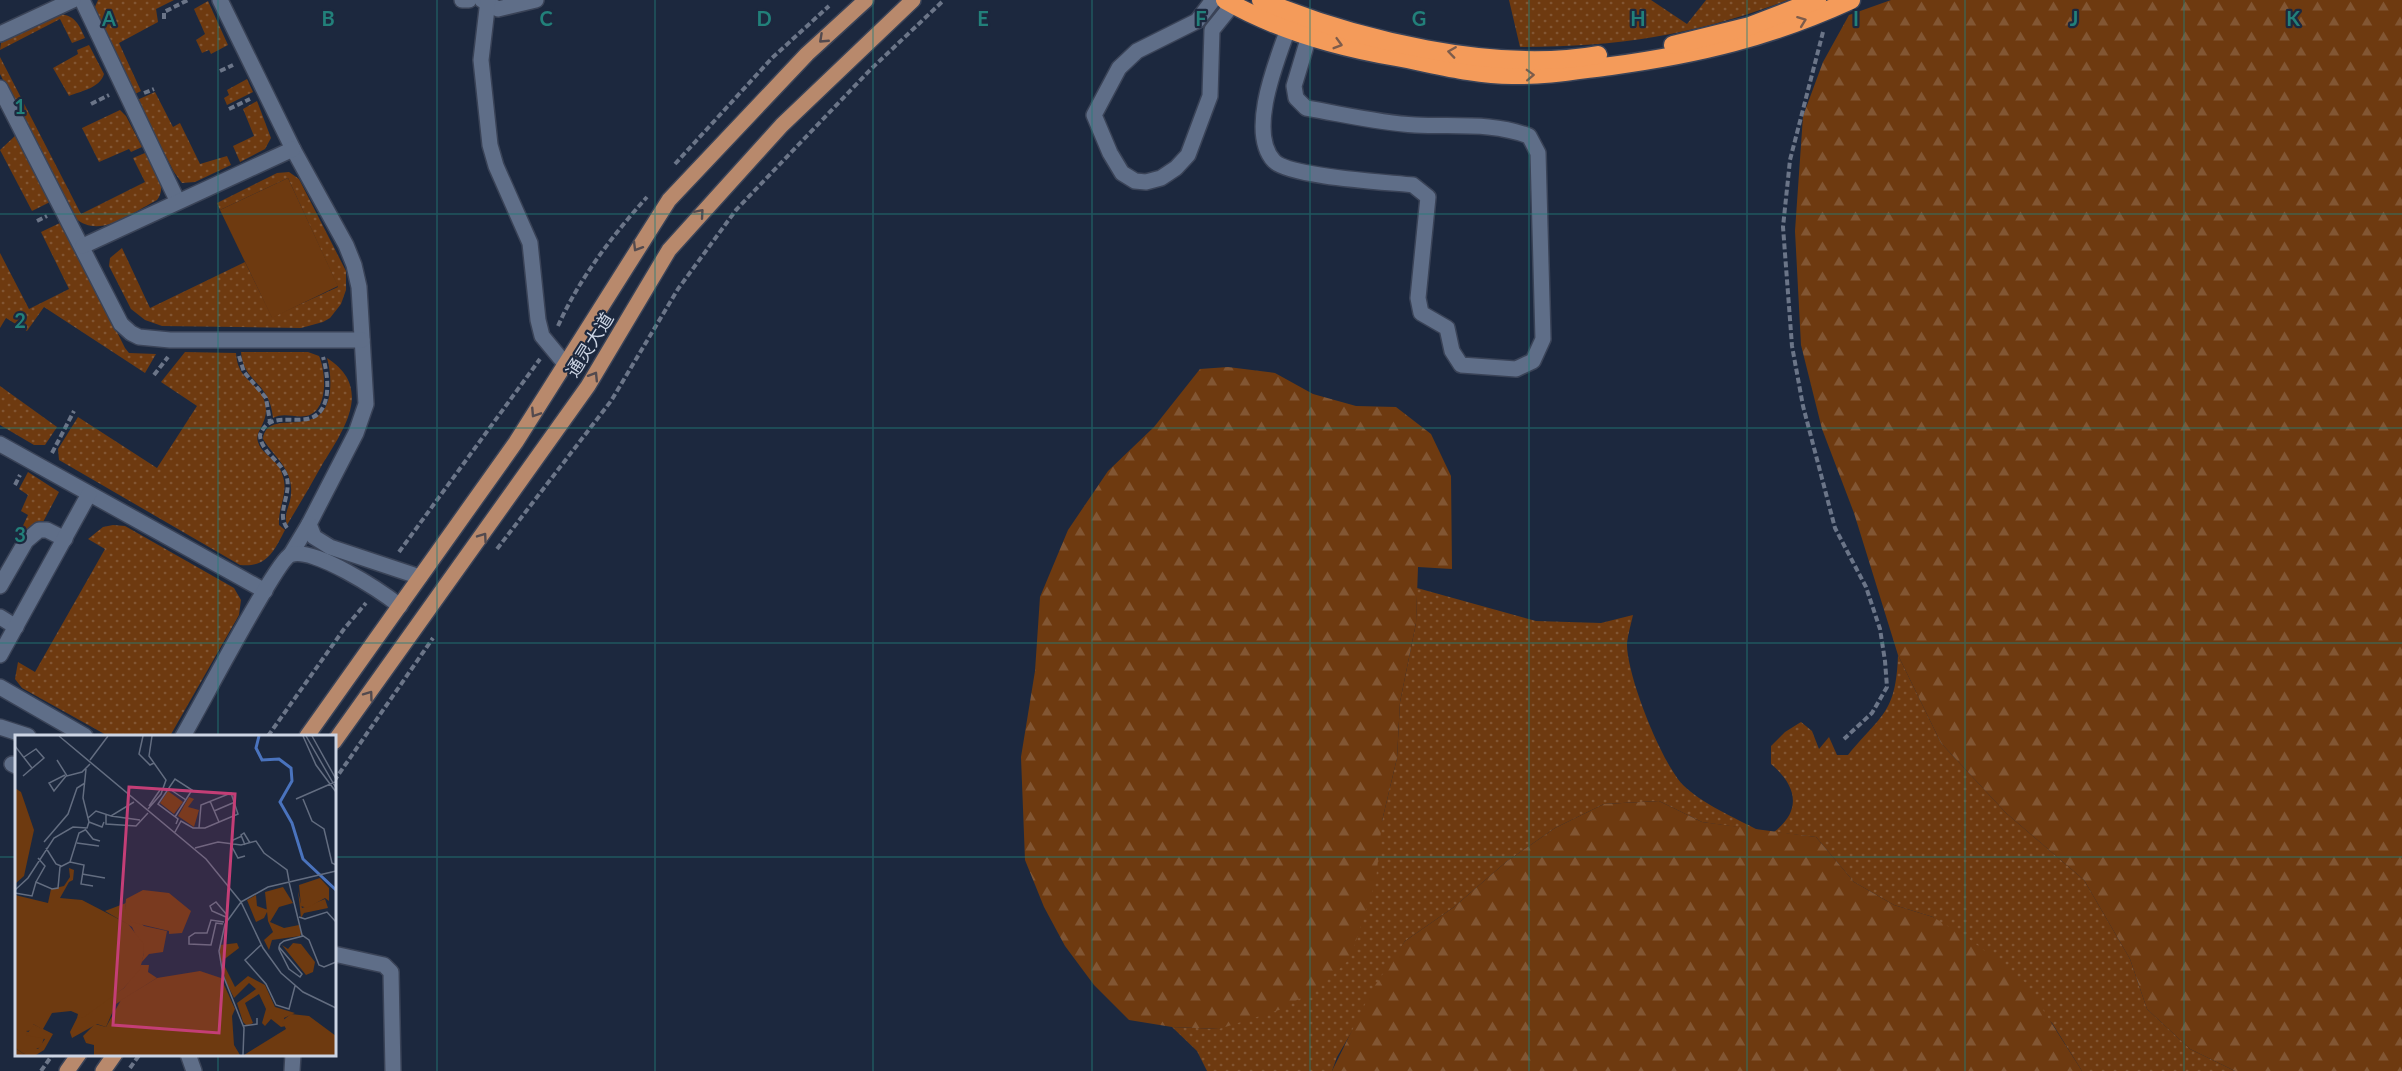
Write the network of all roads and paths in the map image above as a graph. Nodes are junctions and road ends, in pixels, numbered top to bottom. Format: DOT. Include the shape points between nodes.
graph roads {
  1 [pos="74,0"];
  2 [pos="82,0"];
  3 [pos="188,0"];
  4 [pos="220,0"];
  5 [pos="462,0"];
  6 [pos="469,0"];
  7 [pos="536,0"];
  8 [pos="866,0"];
  9 [pos="913,0"];
  10 [pos="944,0"];
  11 [pos="1213,0"];
  12 [pos="1261,0"];
  13 [pos="1851,0"];
  14 [pos="485,1"];
  15 [pos="1229,2"];
  16 [pos="1822,6"];
  17 [pos="164,19"];
  18 [pos="1288,29"];
  19 [pos="0,34"];
  20 [pos="1310,36"];
  21 [pos="0,88"];
  22 [pos="293,149"];
  23 [pos="177,200"];
  24 [pos="83,246"];
  25 [pos="315,340"];
  26 [pos="362,340"];
  27 [pos="237,341"];
  28 [pos="566,365"];
  29 [pos="74,411"];
  30 [pos="270,423"];
  31 [pos="0,444"];
  32 [pos="44,467"];
  33 [pos="89,495"];
  34 [pos="309,524"];
  35 [pos="65,539"];
  36 [pos="300,539"];
  37 [pos="494,553"];
  38 [pos="291,554"];
  39 [pos="420,577"];
  40 [pos="0,586"];
  41 [pos="265,591"];
  42 [pos="400,606"];
  43 [pos="0,617"];
  44 [pos="16,627"];
  45 [pos="440,628"];
  46 [pos="0,655"];
  47 [pos="0,687"];
  48 [pos="0,727"];
  49 [pos="25,735"];
  50 [pos="83,735"];
  51 [pos="184,735"];
  52 [pos="309,735"];
  53 [pos="336,739"];
  54 [pos="1844,739"];
  55 [pos="336,778"];
  56 [pos="336,954"];
  57 [pos="52,1056"];
  58 [pos="79,1056"];
  59 [pos="114,1056"];
  60 [pos="139,1056"];
  61 [pos="189,1056"];
  62 [pos="41,1071"];
  63 [pos="68,1071"];
  64 [pos="103,1071"];
  65 [pos="128,1071"];
  66 [pos="194,1071"];
  67 [pos="393,1071"];
  1 -- 19 [label="street"];
  2 -- 23 [label="street"];
  3 -- 17 [label="path" via="164,12"];
  4 -- 22 [label="street"];
  5 -- 6 [label="street"];
  7 -- 14 [label="street" via="498,9"];
  8 -- 28 [label="main road, 通灵大道, one-way" via="807,54 669,200"];
  53 -- 9 [label="main road, 通灵大道, one-way" via="588,386 669,250 782,125"];
  10 -- 37 [label="path" via="870,69 736,210 678,289 610,401"];
  11 -- 15 [label="street" via="1197,21 1137,51 1125,62 1094,115 1122,173 1135,181 1161,178 1188,155 1210,96 1212,30"];
  16 -- 12 [label="highway, one-way" via="1689,41 1557,60 1483,56 1385,40 1329,26"];
  13 -- 16 [label="highway"];
  14 -- 28 [label="street" via="481,60 490,145 530,243 542,336"];
  15 -- 18 [label="highway"];
  20 -- 16 [label="highway, one-way" via="1448,69 1543,74 1716,49"];
  16 -- 54 [label="path" via="1824,30 1790,160 1783,227 1792,346 1803,406 1835,528 1866,587 1886,661 1887,687 1872,713"];
  18 -- 20 [label="highway"];
  18 -- 20 [label="street" via="1265,110 1263,138 1274,161 1293,171 1413,185 1428,197 1418,298 1421,312 1448,328 1452,351 1461,365 1516,369 1533,361 1543,339 1538,153 1529,136 1487,126 1413,125 1306,108 1296,98 1294,86"];
  21 -- 24 [label="street"];
  22 -- 23 [label="street"];
  22 -- 26 [label="street" via="354,265 362,309"];
  23 -- 24 [label="street"];
  24 -- 27 [label="street" via="121,324 130,333 170,340"];
  25 -- 26 [label="street"];
  25 -- 27 [label="street"];
  25 -- 30 [label="path" via="326,367 327,392 322,407 310,418"];
  26 -- 34 [label="street" via="366,404 356,433"];
  27 -- 30 [label="path" via="242,368 266,398"];
  28 -- 39 [label="main road, 通灵大道, one-way"];
  29 -- 32 [label="path"];
  30 -- 36 [label="path" via="262,431 261,440 286,478 288,495 283,523"];
  31 -- 32 [label="street"];
  32 -- 33 [label="street"];
  33 -- 35 [label="street"];
  33 -- 41 [label="street"];
  34 -- 36 [label="street"];
  34 -- 39 [label="street" via="314,537 330,547"];
  35 -- 40 [label="street" via="39,530 26,541"];
  35 -- 44 [label="street"];
  36 -- 38 [label="street"];
  38 -- 41 [label="street"];
  38 -- 42 [label="street" via="323,561 377,588"];
  39 -- 42 [label="main road, 通灵大道"];
  41 -- 51 [label="street"];
  42 -- 52 [label="main road, 通灵大道"];
  43 -- 44 [label="street"];
  44 -- 46 [label="street"];
  45 -- 55 [label="path"];
  47 -- 50 [label="street"];
  48 -- 49 [label="street"];
  56 -- 67 [label="street" via="384,965 391,972"];
  57 -- 62 [label="path"];
  58 -- 63 [label="main road"];
  59 -- 64 [label="main road"];
  60 -- 65 [label="path"];
  61 -- 66 [label="street"];
}
